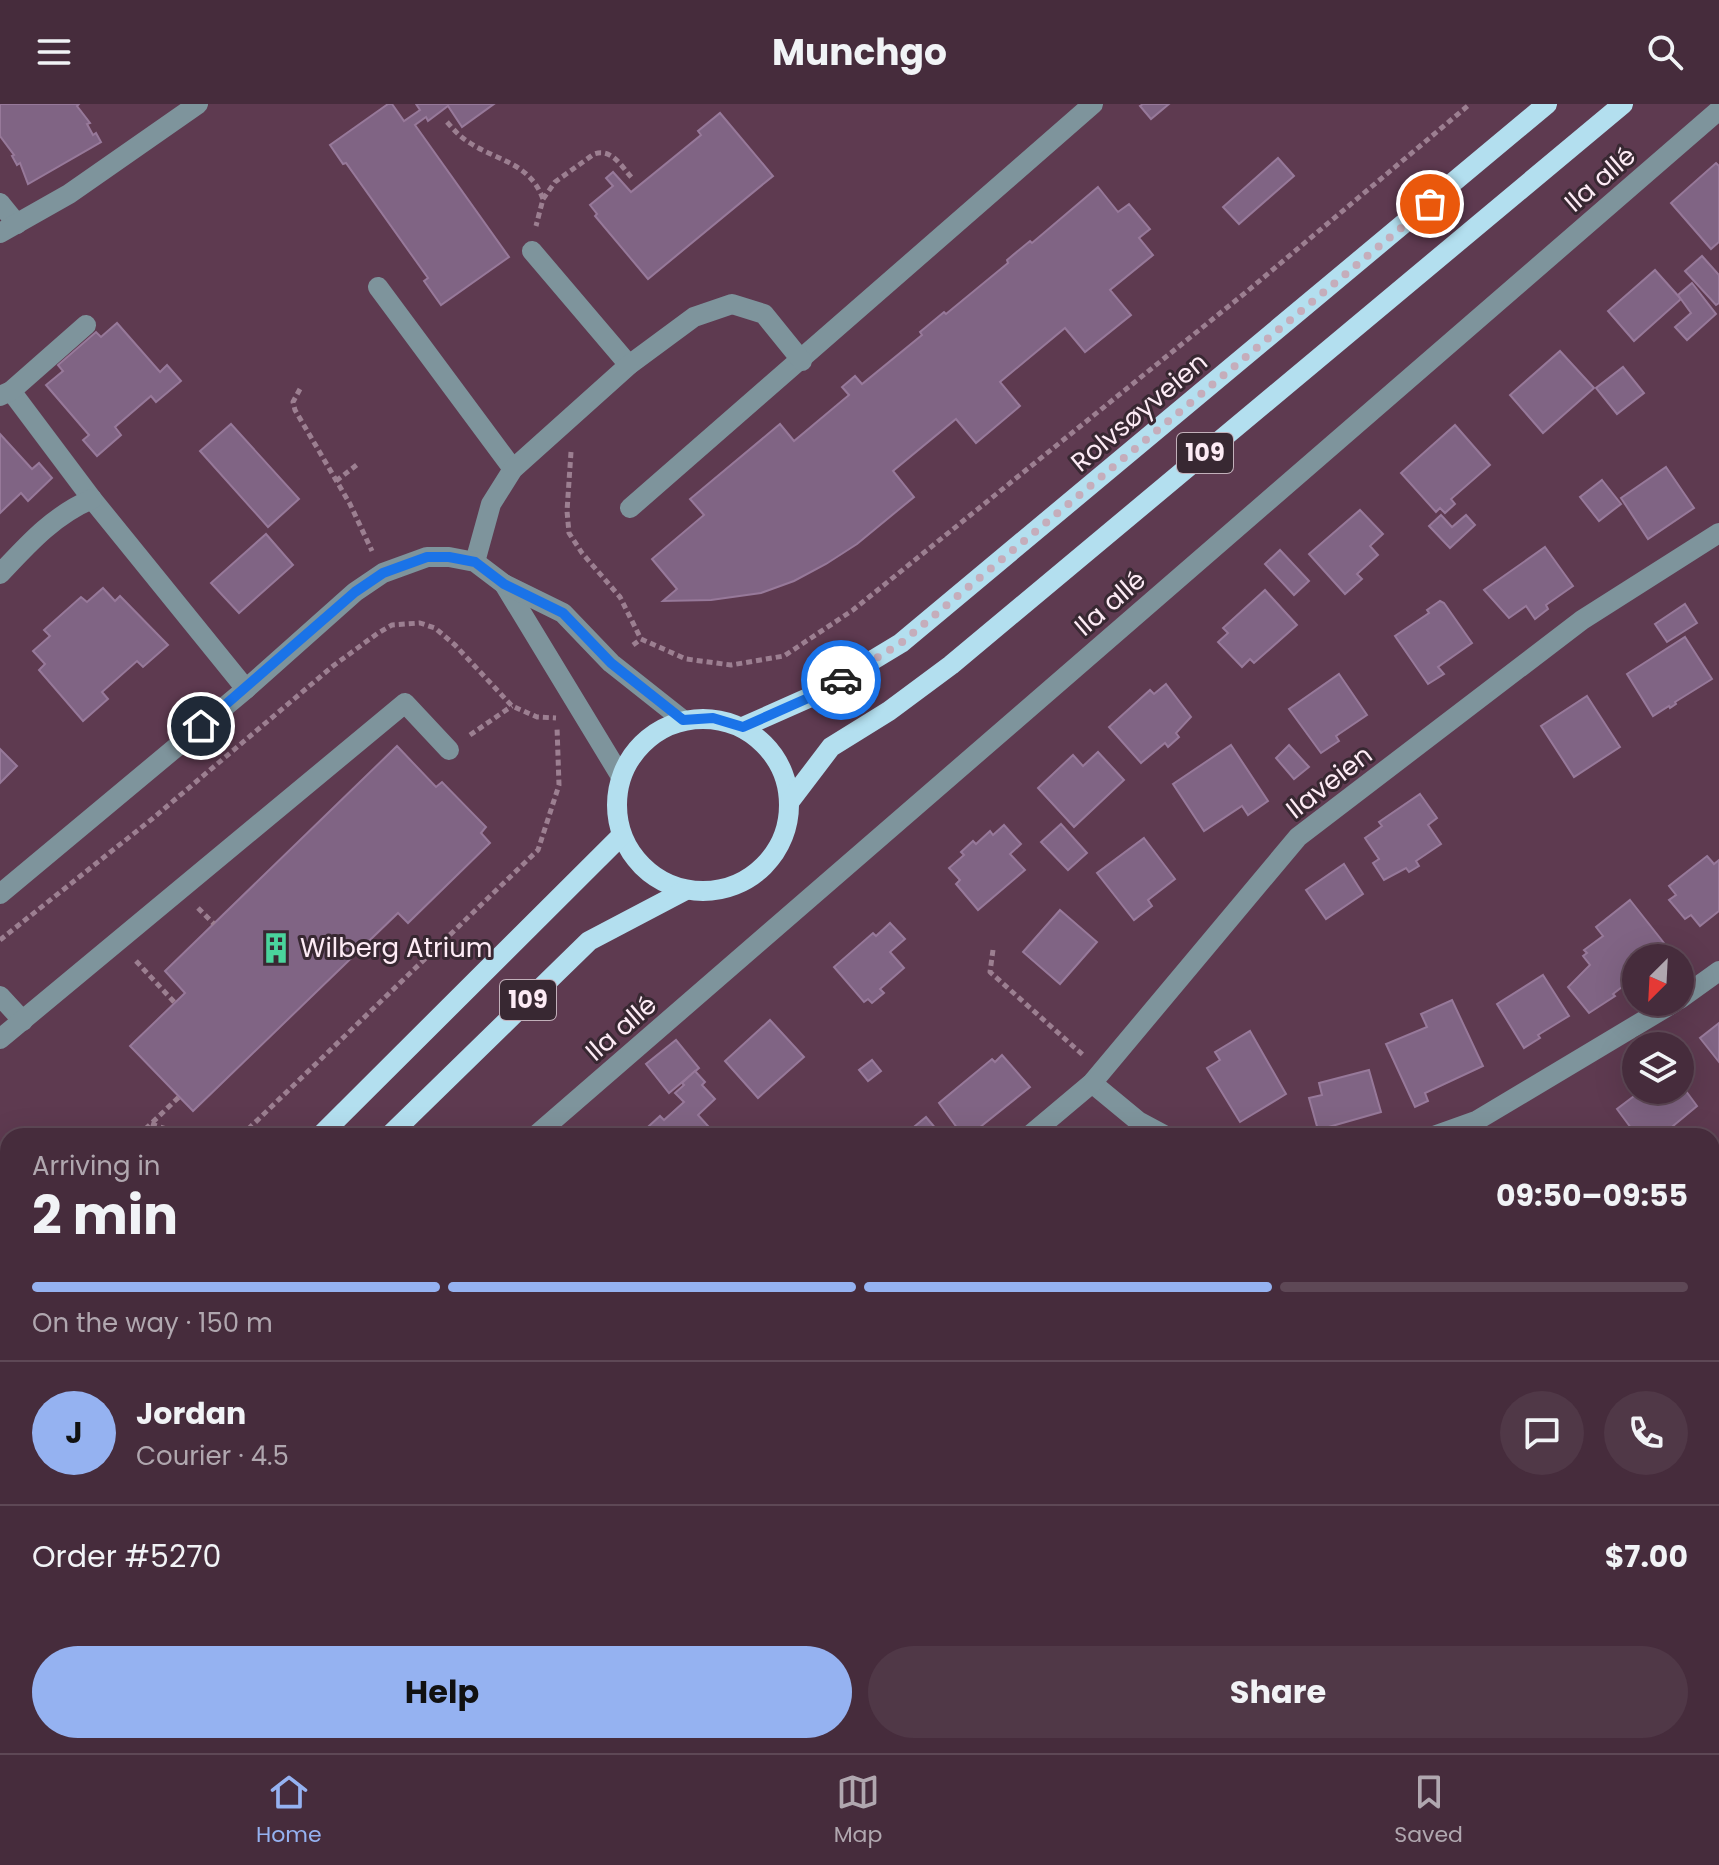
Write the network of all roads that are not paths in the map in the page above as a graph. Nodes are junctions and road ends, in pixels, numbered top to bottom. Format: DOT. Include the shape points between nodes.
graph roads {
  1 [pos="198,104"];
  2 [pos="1093,104"];
  3 [pos="1547,104"];
  4 [pos="1623,104"];
  5 [pos="1719,110"];
  6 [pos="0,203"];
  7 [pos="9,229"];
  8 [pos="532,251"];
  9 [pos="378,287"];
  10 [pos="86,325"];
  11 [pos="802,361"];
  12 [pos="629,365"];
  13 [pos="6,394"];
  14 [pos="513,469"];
  15 [pos="92,499"];
  16 [pos="630,508"];
  17 [pos="1719,533"];
  18 [pos="475,562"];
  19 [pos="0,574"];
  20 [pos="504,584"];
  21 [pos="246,689"];
  22 [pos="683,720"];
  23 [pos="743,727"];
  24 [pos="449,750"];
  25 [pos="620,775"];
  26 [pos="790,801"];
  27 [pos="621,836"];
  28 [pos="686,890"];
  29 [pos="0,894"];
  30 [pos="1719,971"];
  31 [pos="1694,989"];
  32 [pos="0,996"];
  33 [pos="1655,1016"];
  34 [pos="23,1021"];
  35 [pos="0,1039"];
  36 [pos="1097,1077"];
  37 [pos="328,1128"];
  38 [pos="397,1128"];
  39 [pos="544,1128"];
  40 [pos="1038,1128"];
  41 [pos="1151,1128"];
  42 [pos="1481,1128"];
  1 -- 7 [label="street"];
  2 -- 11 [label="street"];
  3 -- 23 [label="main road, Rolvsøyveien / 109" via="901,643 815,695"];
  4 -- 26 [label="main road, 109" via="951,665 831,747"];
  5 -- 39 [label="street, Ila allé"];
  6 -- 7 [label="street"];
  8 -- 12 [label="street"];
  9 -- 14 [label="street"];
  10 -- 13 [label="street"];
  11 -- 12 [label="street" via="764,314 732,304 694,317"];
  11 -- 16 [label="street"];
  12 -- 14 [label="street"];
  13 -- 15 [label="street"];
  14 -- 18 [label="street" via="491,504"];
  15 -- 19 [label="street" via="70,508"];
  15 -- 21 [label="street"];
  17 -- 36 [label="street, Ilaveien" via="1582,620 1298,837"];
  18 -- 20 [label="street"];
  18 -- 21 [label="street" via="427,557 383,573"];
  20 -- 22 [label="street" via="563,613 611,663"];
  20 -- 25 [label="street"];
  21 -- 29 [label="street"];
  22 -- 23 [label="main road, 109" via="713,718"];
  22 -- 25 [label="main road, 109" via="644,739"];
  23 -- 26 [label="main road, 109" via="777,758"];
  24 -- 34 [label="street" via="405,703"];
  25 -- 27 [label="main road, 109" via="615,806"];
  26 -- 28 [label="main road, 109" via="786,832 771,860 747,881 717,891"];
  27 -- 28 [label="main road, 109" via="647,871"];
  27 -- 37 [label="main road, 109"];
  28 -- 38 [label="main road, 109" via="589,941"];
  30 -- 31 [label="street"];
  32 -- 34 [label="street"];
  33 -- 42 [label="street"];
  34 -- 35 [label="street"];
  36 -- 40 [label="street, Ilaveien"];
  36 -- 41 [label="street"];
}
